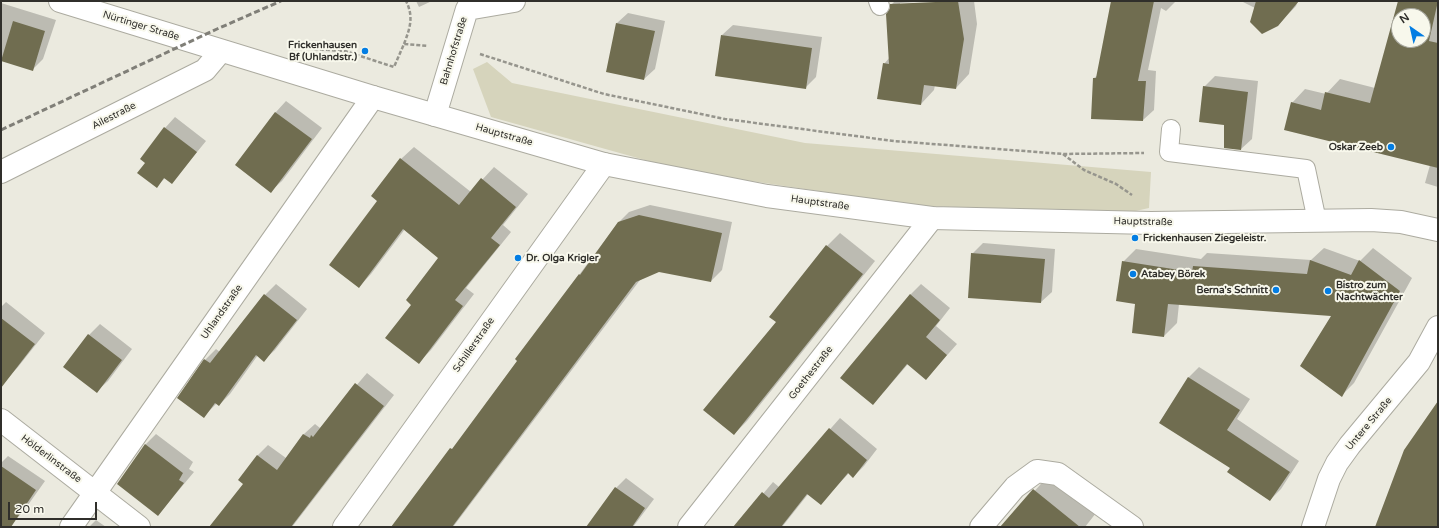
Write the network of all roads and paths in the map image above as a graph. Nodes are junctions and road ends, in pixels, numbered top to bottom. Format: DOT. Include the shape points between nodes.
graph roads {
  1 [pos="406,1"];
  2 [pos="514,1"];
  3 [pos="64,2"];
  4 [pos="404,44"];
  5 [pos="454,47"];
  6 [pos="307,49"];
  7 [pos="221,51"];
  8 [pos="373,97"];
  9 [pos="434,115"];
  10 [pos="1171,129"];
  11 [pos="1169,152"];
  12 [pos="1063,154"];
  13 [pos="604,164"];
  14 [pos="1,172"];
  15 [pos="932,218"];
  16 [pos="1316,221"];
  17 [pos="1151,223"];
  18 [pos="1438,230"];
  19 [pos="1438,327"];
  20 [pos="1,420"];
  21 [pos="95,493"];
  22 [pos="71,527"];
  23 [pos="139,527"];
  24 [pos="344,527"];
  25 [pos="689,527"];
  26 [pos="981,527"];
  27 [pos="1132,527"];
  28 [pos="1313,527"];
  1 -- 4 [label="path" via="411,10 412,22"];
  2 -- 5 [label="street, Bahnhofstraße" via="467,9"];
  3 -- 7 [label="street, Nürtinger Straße"];
  4 -- 5 [label="path"];
  4 -- 6 [label="path" via="394,67 344,51"];
  5 -- 9 [label="street, Bahnhofstraße"];
  5 -- 12 [label="path" via="604,94 725,119 894,141"];
  7 -- 8 [label="street, Hauptstraße"];
  7 -- 14 [label="street, Ailestraße" via="205,70"];
  8 -- 9 [label="street, Hauptstraße"];
  8 -- 21 [label="street, Uhlandstraße"];
  9 -- 13 [label="street, Hauptstraße"];
  10 -- 11 [label="lane"];
  11 -- 12 [label="path"];
  11 -- 16 [label="lane" via="1306,169"];
  12 -- 17 [label="path" via="1084,170 1116,184 1136,197"];
  13 -- 15 [label="street, Hauptstraße" via="767,196"];
  13 -- 24 [label="street, Schillerstraße"];
  15 -- 17 [label="street, Hauptstraße"];
  15 -- 25 [label="street, Goethestraße"];
  16 -- 17 [label="street, Hauptstraße"];
  16 -- 18 [label="street, Hauptstraße" via="1401,222"];
  19 -- 28 [label="street, Untere Straße" via="1419,362 1337,463"];
  20 -- 21 [label="street, Hölderlinstraße"];
  21 -- 22 [label="street, Uhlandstraße"];
  21 -- 23 [label="street, Hölderlinstraße"];
  26 -- 27 [label="street" via="1015,487 1037,471 1058,474"];
}
